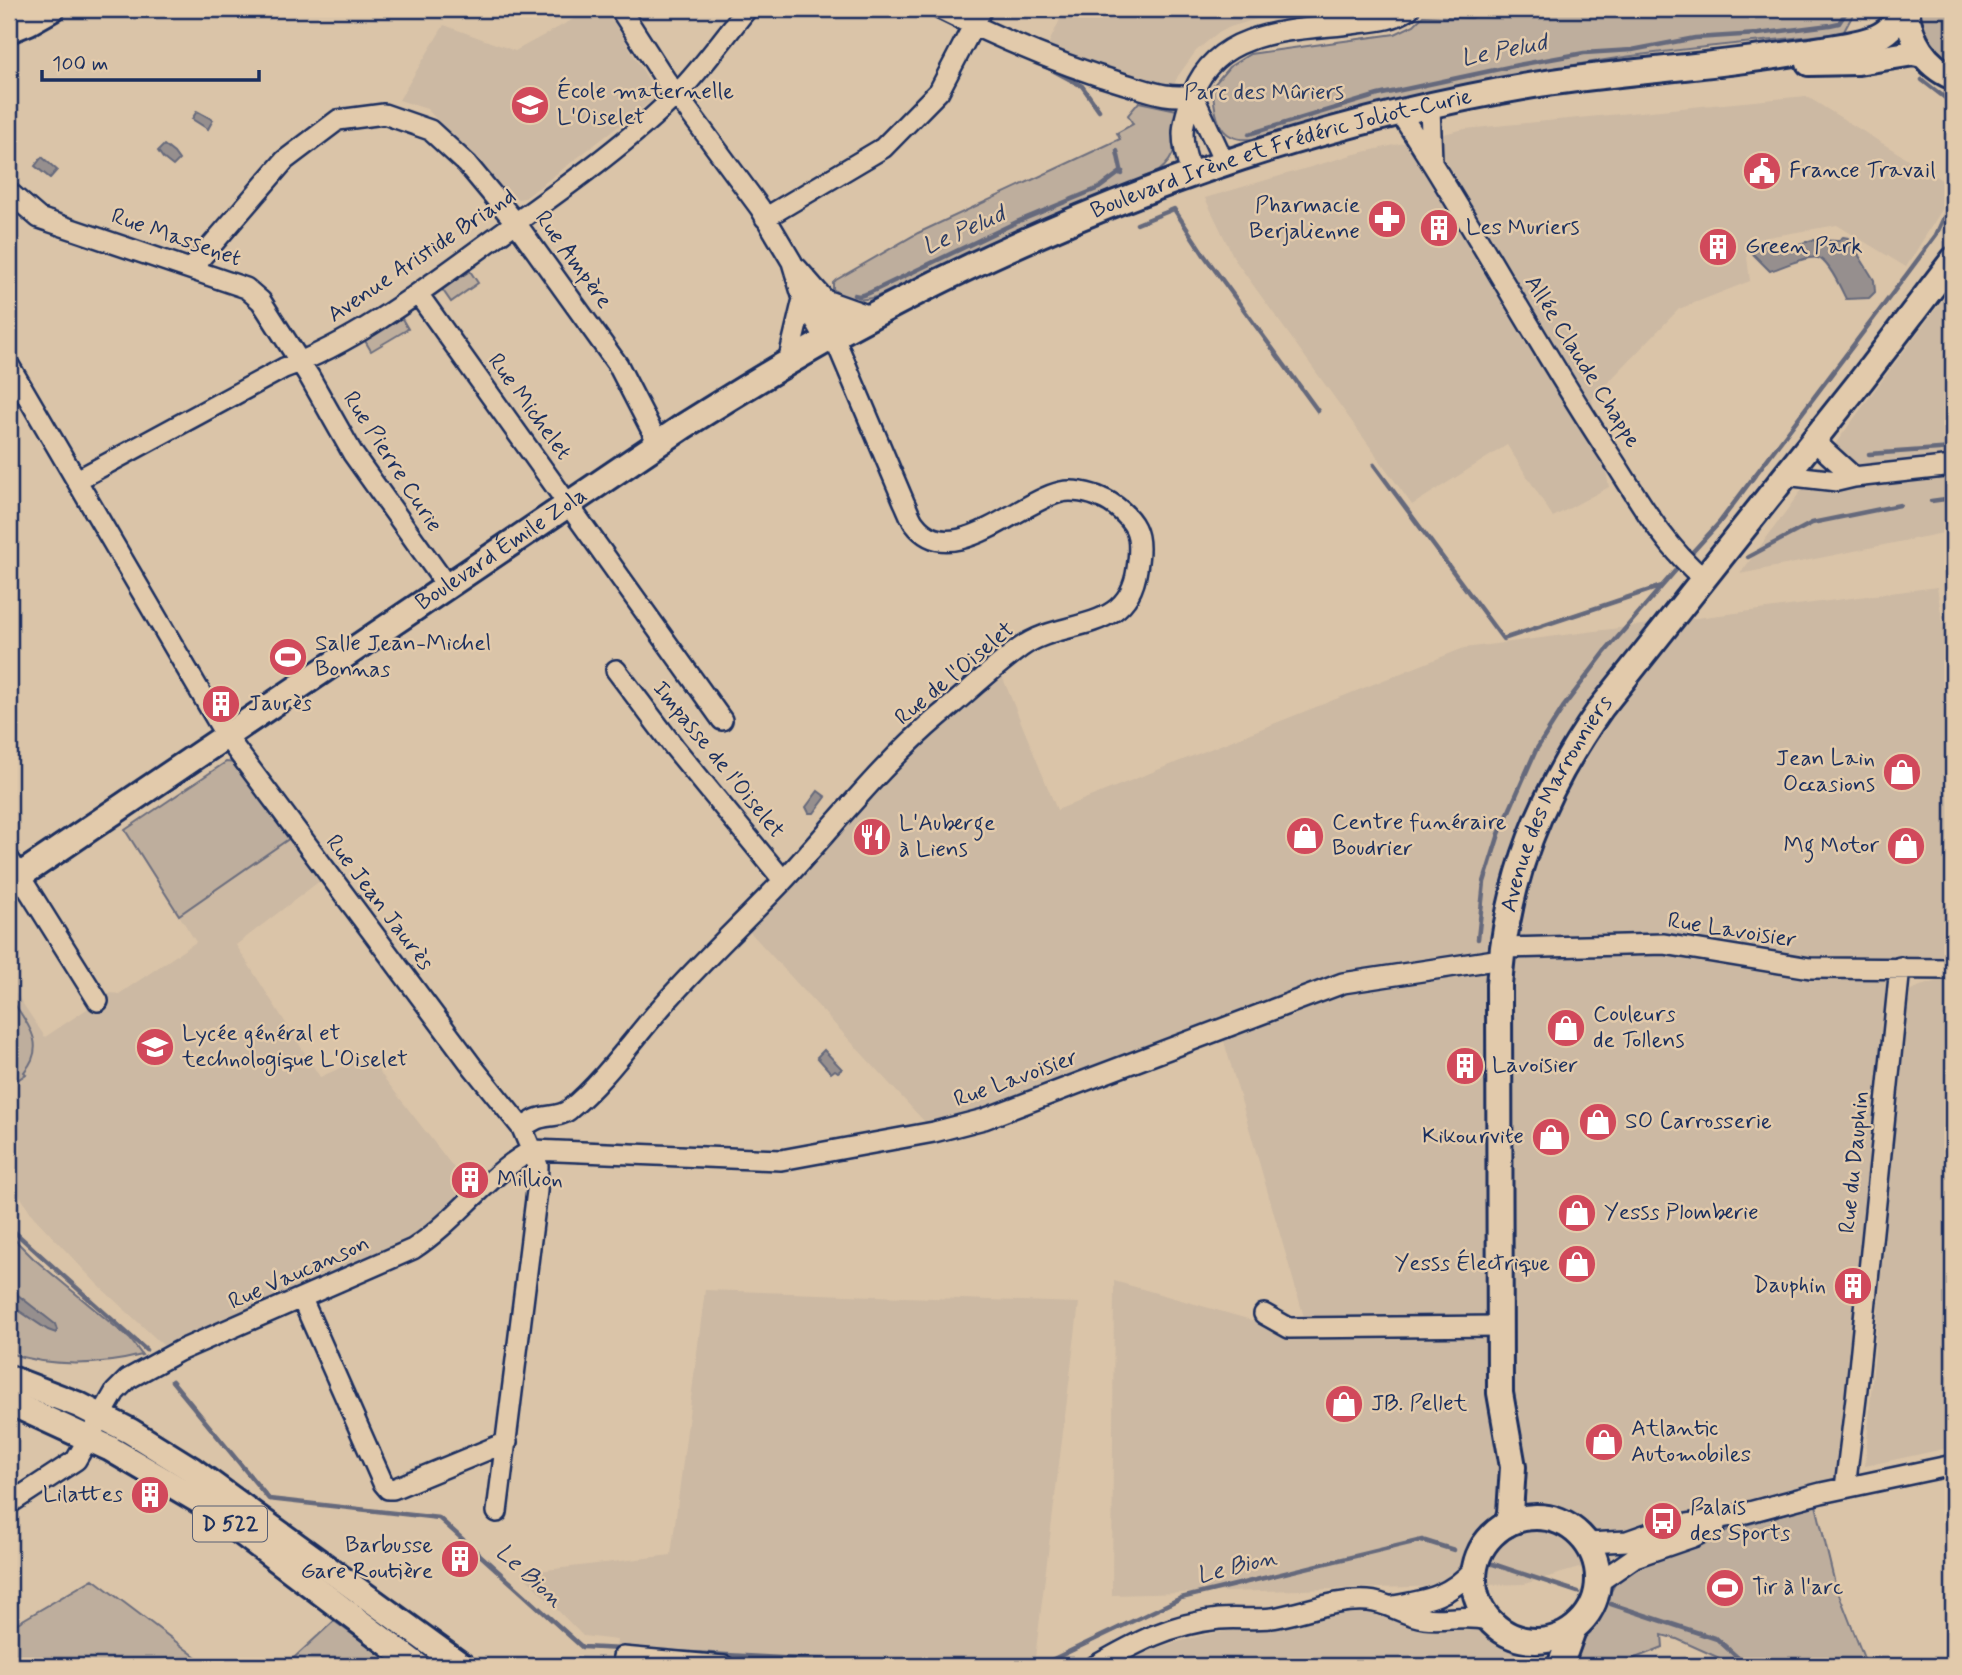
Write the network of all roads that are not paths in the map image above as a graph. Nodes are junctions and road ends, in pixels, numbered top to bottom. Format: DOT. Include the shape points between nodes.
graph roads {
  1 [pos="52,9"];
  2 [pos="620,9"];
  3 [pos="747,9"];
  4 [pos="940,9"];
  5 [pos="1409,9"];
  6 [pos="1906,9"];
  7 [pos="979,18"];
  8 [pos="9,30"];
  9 [pos="1923,55"];
  10 [pos="1756,59"];
  11 [pos="1953,77"];
  12 [pos="677,94"];
  13 [pos="1193,95"];
  14 [pos="1430,107"];
  15 [pos="1400,113"];
  16 [pos="1224,162"];
  17 [pos="1432,162"];
  18 [pos="1191,173"];
  19 [pos="9,192"];
  20 [pos="765,218"];
  21 [pos="516,223"];
  22 [pos="1953,260"];
  23 [pos="792,262"];
  24 [pos="192,268"];
  25 [pos="418,294"];
  26 [pos="803,299"];
  27 [pos="825,300"];
  28 [pos="870,316"];
  29 [pos="834,337"];
  30 [pos="300,362"];
  31 [pos="788,362"];
  32 [pos="9,365"];
  33 [pos="1813,440"];
  34 [pos="658,443"];
  35 [pos="1953,466"];
  36 [pos="1785,475"];
  37 [pos="1854,477"];
  38 [pos="77,480"];
  39 [pos="568,504"];
  40 [pos="1703,578"];
  41 [pos="447,586"];
  42 [pos="616,670"];
  43 [pos="722,720"];
  44 [pos="226,736"];
  45 [pos="12,873"];
  46 [pos="783,880"];
  47 [pos="1502,953"];
  48 [pos="1900,967"];
  49 [pos="1953,969"];
  50 [pos="99,1001"];
  51 [pos="522,1128"];
  52 [pos="533,1150"];
  53 [pos="302,1299"];
  54 [pos="1264,1314"];
  55 [pos="1499,1326"];
  56 [pos="9,1378"];
  57 [pos="9,1402"];
  58 [pos="94,1427"];
  59 [pos="507,1442"];
  60 [pos="1953,1465"];
  61 [pos="1513,1467"];
  62 [pos="1844,1488"];
  63 [pos="9,1504"];
  64 [pos="497,1512"];
  65 [pos="1738,1515"];
  66 [pos="1555,1520"];
  67 [pos="1507,1524"];
  68 [pos="1588,1543"];
  69 [pos="1475,1568"];
  70 [pos="1599,1582"];
  71 [pos="1392,1606"];
  72 [pos="1488,1620"];
  73 [pos="1573,1630"];
  74 [pos="1527,1641"];
  75 [pos="623,1657"];
  76 [pos="418,1666"];
  77 [pos="462,1666"];
  78 [pos="724,1666"];
  79 [pos="1095,1666"];
  80 [pos="1547,1666"];
  81 [pos="1560,1666"];
  1 -- 8 [label="main road"];
  2 -- 12 [label="street"];
  3 -- 12 [label="street, Avenue Aristide Briand"];
  4 -- 7 [label="street"];
  5 -- 13 [label="street" via="1388,20 1245,41 1206,67"];
  6 -- 9 [label="main road" via="1908,25"];
  6 -- 10 [label="main road, Boulevard Irène et Frédéric Joliot-Curie" via="1875,38"];
  7 -- 13 [label="street" via="1041,55 1079,71 1173,98"];
  7 -- 20 [label="street" via="939,90 883,148"];
  9 -- 10 [label="main road, Boulevard Irène et Frédéric Joliot-Curie" via="1812,64"];
  9 -- 11 [label="main road"];
  10 -- 14 [label="main road, Boulevard Irène et Frédéric Joliot-Curie" via="1552,83"];
  12 -- 20 [label="street"];
  12 -- 21 [label="street, Avenue Aristide Briand"];
  13 -- 16 [label="street"];
  13 -- 18 [label="street" via="1182,136"];
  14 -- 15 [label="main road, Boulevard Irène et Frédéric Joliot-Curie"];
  14 -- 17 [label="street, Allée Claude Chappe"];
  15 -- 16 [label="main road, Boulevard Irène et Frédéric Joliot-Curie"];
  15 -- 17 [label="street, Allée Claude Chappe"];
  16 -- 18 [label="main road, Boulevard Irène et Frédéric Joliot-Curie"];
  17 -- 40 [label="street, Allée Claude Chappe" via="1572,397 1671,549"];
  18 -- 28 [label="main road, Boulevard Irène et Frédéric Joliot-Curie" via="989,258"];
  19 -- 24 [label="street, Rue Massenet" via="39,218"];
  20 -- 23 [label="street"];
  21 -- 24 [label="street, Rue Ampère" via="467,164 430,130 384,114 338,120 285,160"];
  21 -- 25 [label="street, Avenue Aristide Briand"];
  21 -- 34 [label="street, Rue Ampère" via="618,365"];
  22 -- 33 [label="main road, Avenue des Marronniers"];
  23 -- 26 [label="street"];
  23 -- 27 [label="street"];
  24 -- 30 [label="street, Rue Massenet" via="246,288 261,301"];
  25 -- 30 [label="street, Avenue Aristide Briand"];
  25 -- 39 [label="street, Rue Michelet"];
  26 -- 29 [label="street"];
  26 -- 31 [label="street"];
  27 -- 28 [label="street"];
  27 -- 29 [label="street"];
  28 -- 29 [label="main road, Boulevard Irène et Frédéric Joliot-Curie"];
  29 -- 31 [label="main road, Boulevard Émile Zola"];
  29 -- 46 [label="street, Rue de l'Oiselet" via="914,523 928,535 946,542 961,539 1063,491 1112,502 1134,525 1139,557 1136,580 1119,609 1093,623 1045,634 1020,647 876,775"];
  30 -- 38 [label="street, Avenue Aristide Briand"];
  30 -- 41 [label="street, Rue Pierre Curie" via="353,454"];
  31 -- 34 [label="main road, Boulevard Émile Zola"];
  32 -- 38 [label="street, Rue Jean Jaurès"];
  33 -- 36 [label="main road, Avenue des Marronniers"];
  33 -- 37 [label="street"];
  34 -- 39 [label="main road, Boulevard Émile Zola"];
  35 -- 37 [label="street"];
  36 -- 37 [label="street" via="1837,481"];
  36 -- 40 [label="main road, Avenue des Marronniers"];
  38 -- 44 [label="street, Rue Jean Jaurès"];
  39 -- 41 [label="main road, Boulevard Émile Zola"];
  39 -- 43 [label="street, Rue Michelet"];
  40 -- 47 [label="main road, Avenue des Marronniers" via="1601,708 1564,766 1531,832"];
  41 -- 44 [label="main road, Boulevard Émile Zola"];
  42 -- 46 [label="street, Impasse de l'Oiselet"];
  44 -- 45 [label="main road, Boulevard Émile Zola"];
  44 -- 51 [label="street, Rue Jean Jaurès"];
  45 -- 50 [label="street"];
  46 -- 51 [label="street, Rue de l'Oiselet" via="665,1002 568,1112 536,1119"];
  47 -- 48 [label="street, Rue Lavoisier" via="1664,944 1810,968"];
  47 -- 52 [label="street, Rue Lavoisier" via="1343,983 984,1119 934,1132 781,1160"];
  47 -- 55 [label="main road, Avenue des Marronniers"];
  48 -- 49 [label="street, Rue Lavoisier"];
  48 -- 62 [label="street, Rue du Dauphin"];
  51 -- 52 [label="street, Rue Jean Jaurès"];
  52 -- 53 [label="street, Rue Vaucanson" via="516,1158 413,1249"];
  52 -- 59 [label="street, Rue Jean Jaurès" via="537,1191"];
  53 -- 58 [label="street, Rue Vaucanson" via="179,1351 128,1379"];
  53 -- 59 [label="street" via="388,1489"];
  54 -- 55 [label="street" via="1289,1328"];
  55 -- 61 [label="main road, Avenue des Marronniers" via="1500,1393"];
  56 -- 58 [label="main road, D 522" via="79,1405"];
  57 -- 58 [label="main road, D 522"];
  58 -- 63 [label="street, Rue Vaucanson" via="76,1460"];
  58 -- 76 [label="main road, D 522" via="109,1448 201,1502"];
  58 -- 77 [label="main road, D 522" via="130,1431 191,1469"];
  59 -- 64 [label="street, Rue Jean Jaurès"];
  60 -- 62 [label="street"];
  61 -- 66 [label="main road, Avenue des Marronniers" via="1534,1505"];
  61 -- 67 [label="main road, Avenue des Marronniers"];
  62 -- 65 [label="street"];
  65 -- 68 [label="street" via="1664,1528 1627,1541"];
  65 -- 70 [label="street" via="1635,1557"];
  66 -- 67 [label="main road" via="1531,1517"];
  66 -- 68 [label="main road"];
  67 -- 69 [label="main road" via="1481,1550"];
  68 -- 70 [label="main road" via="1597,1562"];
  69 -- 71 [label="street" via="1443,1595"];
  69 -- 72 [label="main road" via="1474,1586"];
  70 -- 73 [label="main road" via="1596,1601"];
  71 -- 72 [label="street" via="1424,1618"];
  71 -- 79 [label="street" via="1345,1601 1280,1617 1190,1623 1159,1632"];
  72 -- 74 [label="main road" via="1506,1634"];
  73 -- 74 [label="main road" via="1551,1640"];
  73 -- 81 [label="main road"];
  74 -- 80 [label="main road"];
  75 -- 78 [label="street"];
}
